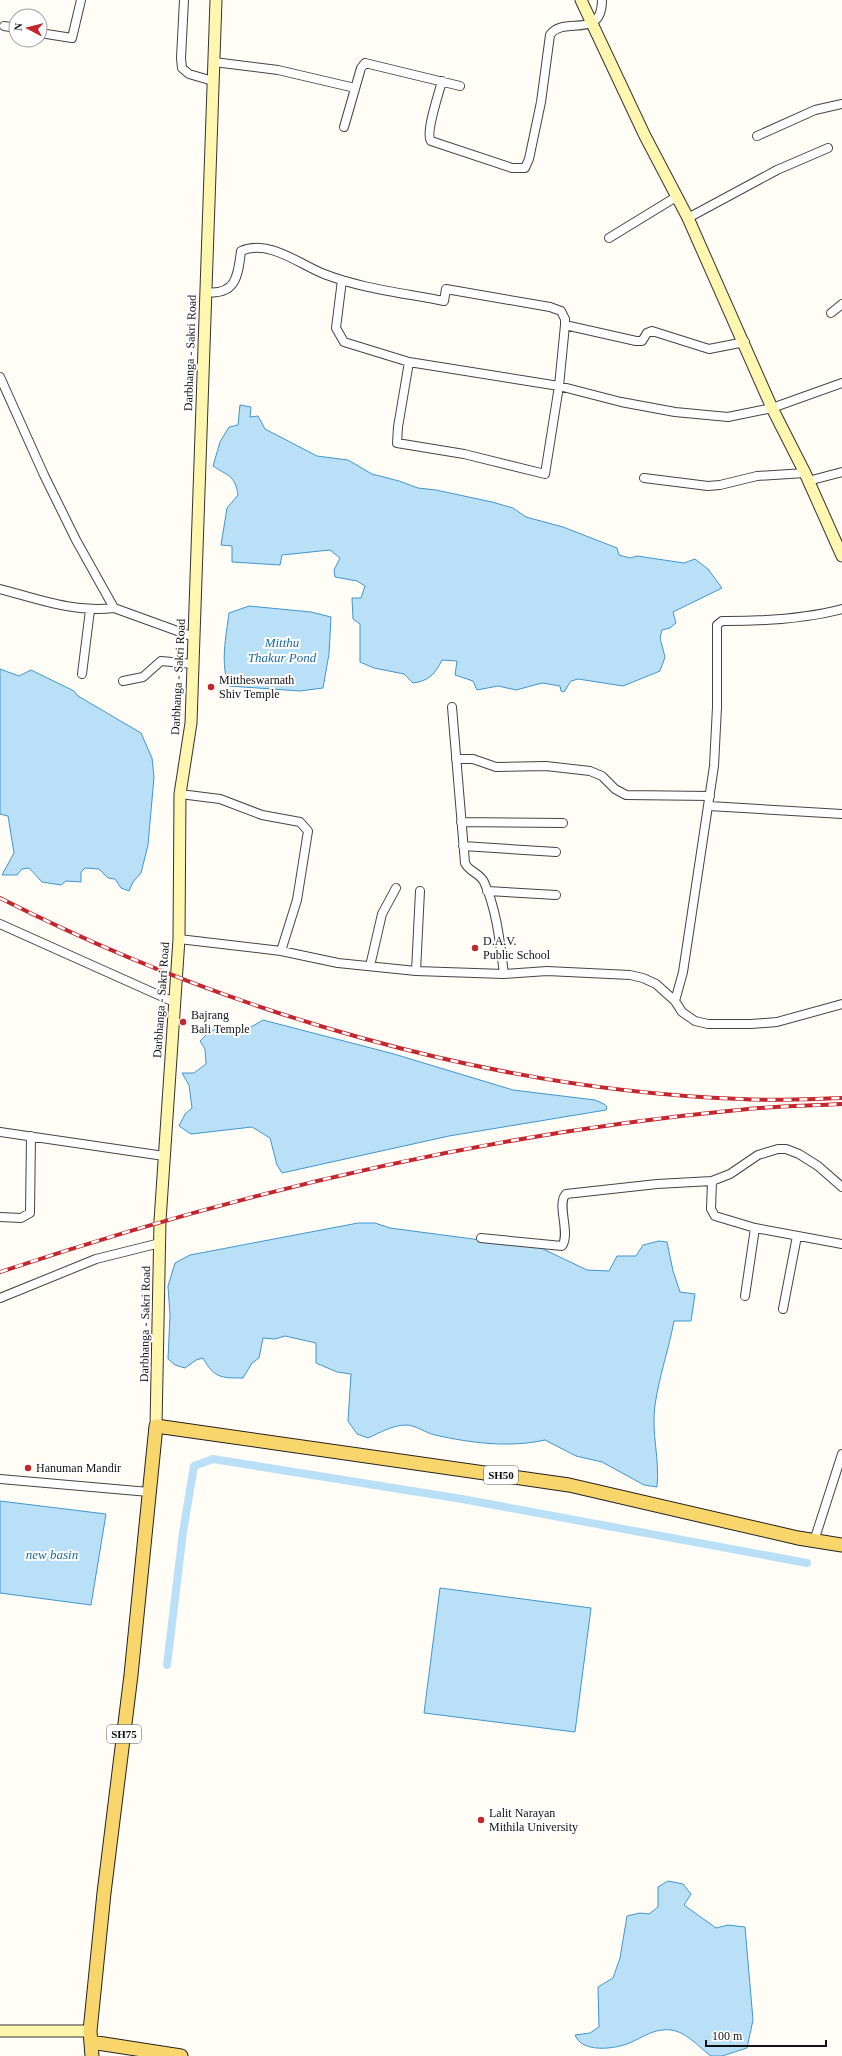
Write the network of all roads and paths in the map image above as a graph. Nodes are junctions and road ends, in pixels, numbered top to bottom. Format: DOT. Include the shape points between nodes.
graph roads {
  1 [pos="81,0"];
  2 [pos="184,0"];
  3 [pos="216,0"];
  4 [pos="581,0"];
  5 [pos="602,0"];
  6 [pos="591,23"];
  7 [pos="4,26"];
  8 [pos="8,27"];
  9 [pos="48,34"];
  10 [pos="214,62"];
  11 [pos="213,81"];
  12 [pos="442,82"];
  13 [pos="460,86"];
  14 [pos="355,88"];
  15 [pos="842,104"];
  16 [pos="344,127"];
  17 [pos="757,136"];
  18 [pos="828,148"];
  19 [pos="676,197"];
  20 [pos="688,218"];
  21 [pos="609,238"];
  22 [pos="342,280"];
  23 [pos="206,292"];
  24 [pos="842,304"];
  25 [pos="831,313"];
  26 [pos="565,325"];
  27 [pos="745,342"];
  28 [pos="409,362"];
  29 [pos="0,377"];
  30 [pos="842,382"];
  31 [pos="558,386"];
  32 [pos="772,408"];
  33 [pos="842,472"];
  34 [pos="807,477"];
  35 [pos="644,478"];
  36 [pos="842,556"];
  37 [pos="0,589"];
  38 [pos="114,608"];
  39 [pos="842,609"];
  40 [pos="90,610"];
  41 [pos="194,637"];
  42 [pos="193,664"];
  43 [pos="82,674"];
  44 [pos="123,681"];
  45 [pos="452,707"];
  46 [pos="456,759"];
  47 [pos="180,794"];
  48 [pos="710,796"];
  49 [pos="709,806"];
  50 [pos="842,814"];
  51 [pos="461,822"];
  52 [pos="562,824"];
  53 [pos="463,846"];
  54 [pos="556,852"];
  55 [pos="396,888"];
  56 [pos="420,891"];
  57 [pos="487,891"];
  58 [pos="556,895"];
  59 [pos="0,924"];
  60 [pos="179,939"];
  61 [pos="281,951"];
  62 [pos="370,966"];
  63 [pos="416,971"];
  64 [pos="504,974"];
  65 [pos="675,1001"];
  66 [pos="174,1002"];
  67 [pos="842,1004"];
  68 [pos="0,1132"];
  69 [pos="31,1136"];
  70 [pos="164,1156"];
  71 [pos="712,1181"];
  72 [pos="842,1188"];
  73 [pos="0,1217"];
  74 [pos="755,1228"];
  75 [pos="797,1236"];
  76 [pos="481,1238"];
  77 [pos="160,1243"];
  78 [pos="842,1244"];
  79 [pos="745,1296"];
  80 [pos="0,1298"];
  81 [pos="783,1309"];
  82 [pos="156,1426"];
  83 [pos="842,1454"];
  84 [pos="0,1479"];
  85 [pos="149,1492"];
  86 [pos="814,1541"];
  87 [pos="842,1545"];
  88 [pos="0,2031"];
  89 [pos="90,2037"];
  90 [pos="92,2056"];
  91 [pos="181,2056"];
  1 -- 9 [label="street" via="72,38"];
  2 -- 11 [label="street" via="182,68 189,74"];
  3 -- 10 [label="main road, Darbhanga - Sakri Road"];
  4 -- 6 [label="main road"];
  5 -- 6 [label="street" via="600,15"];
  6 -- 12 [label="street" via="556,29 550,35 541,102 525,168 512,168 429,139"];
  6 -- 19 [label="main road"];
  7 -- 8 [label="street"];
  10 -- 11 [label="main road, Darbhanga - Sakri Road"];
  10 -- 14 [label="street" via="272,69"];
  11 -- 23 [label="main road, Darbhanga - Sakri Road"];
  12 -- 13 [label="street"];
  12 -- 14 [label="street" via="367,63 361,68"];
  14 -- 16 [label="street"];
  15 -- 17 [label="street" via="819,108"];
  18 -- 20 [label="street" via="777,170"];
  19 -- 20 [label="main road"];
  19 -- 21 [label="street"];
  20 -- 27 [label="main road"];
  22 -- 23 [label="street" via="280,253 250,247 242,251 238,276 227,290"];
  22 -- 26 [label="street" via="444,301 446,289 550,306 561,310"];
  22 -- 28 [label="street" via="336,328 344,342"];
  23 -- 41 [label="main road, Darbhanga - Sakri Road"];
  24 -- 25 [label="street"];
  26 -- 27 [label="street" via="639,342 647,333 655,331 709,350"];
  26 -- 31 [label="street"];
  27 -- 32 [label="main road"];
  28 -- 31 [label="street"];
  28 -- 31 [label="street" via="397,443 464,454 545,474"];
  29 -- 38 [label="street" via="69,527"];
  30 -- 32 [label="street"];
  31 -- 32 [label="street" via="621,402 676,412 728,417"];
  32 -- 34 [label="main road"];
  33 -- 34 [label="street"];
  34 -- 35 [label="street" via="756,476 708,486"];
  34 -- 36 [label="main road"];
  37 -- 40 [label="street"];
  38 -- 40 [label="street"];
  38 -- 41 [label="street"];
  39 -- 48 [label="street" via="794,618 727,621 717,625 718,707"];
  40 -- 43 [label="street"];
  41 -- 42 [label="main road, Darbhanga - Sakri Road"];
  42 -- 44 [label="street" via="161,661 144,677"];
  42 -- 47 [label="main road, Darbhanga - Sakri Road" via="191,722"];
  45 -- 46 [label="street"];
  46 -- 48 [label="street" via="473,759 496,767 546,766 590,771 602,776 615,789 626,795"];
  46 -- 51 [label="street"];
  47 -- 60 [label="main road, Darbhanga - Sakri Road"];
  47 -- 61 [label="street" via="220,799 262,815 300,822 308,831 297,900"];
  48 -- 49 [label="street"];
  49 -- 50 [label="street"];
  49 -- 65 [label="street" via="683,972"];
  51 -- 52 [label="street"];
  51 -- 53 [label="street"];
  53 -- 54 [label="street"];
  53 -- 57 [label="street" via="467,867 480,877"];
  55 -- 62 [label="street" via="382,914"];
  56 -- 63 [label="street"];
  57 -- 58 [label="street"];
  57 -- 64 [label="street" via="498,932"];
  59 -- 66 [label="street"];
  60 -- 61 [label="street"];
  60 -- 66 [label="main road, Darbhanga - Sakri Road"];
  61 -- 62 [label="street" via="338,963"];
  62 -- 63 [label="street"];
  63 -- 64 [label="street"];
  64 -- 65 [label="street" via="548,971 630,975 656,984"];
  65 -- 67 [label="street" via="682,1012 695,1021 708,1024 777,1022"];
  66 -- 70 [label="main road, Darbhanga - Sakri Road"];
  68 -- 69 [label="street"];
  69 -- 70 [label="street"];
  69 -- 73 [label="street" via="30,1213 21,1218"];
  70 -- 77 [label="main road, Darbhanga - Sakri Road"];
  71 -- 72 [label="street" via="730,1174 758,1155 786,1149 818,1166"];
  71 -- 74 [label="street" via="712,1213 719,1218"];
  71 -- 76 [label="street" via="566,1194 563,1199 564,1241 559,1246"];
  74 -- 75 [label="street"];
  74 -- 79 [label="street"];
  75 -- 78 [label="street"];
  75 -- 81 [label="street"];
  77 -- 80 [label="street" via="96,1259"];
  77 -- 82 [label="main road, Darbhanga - Sakri Road"];
  82 -- 85 [label="main road, SH75"];
  82 -- 86 [label="main road, SH50" via="569,1485"];
  83 -- 86 [label="street"];
  84 -- 85 [label="street"];
  85 -- 89 [label="main road, SH75"];
  86 -- 87 [label="main road, SH50"];
  88 -- 89 [label="main road"];
  89 -- 90 [label="main road"];
  89 -- 91 [label="main road"];
}
